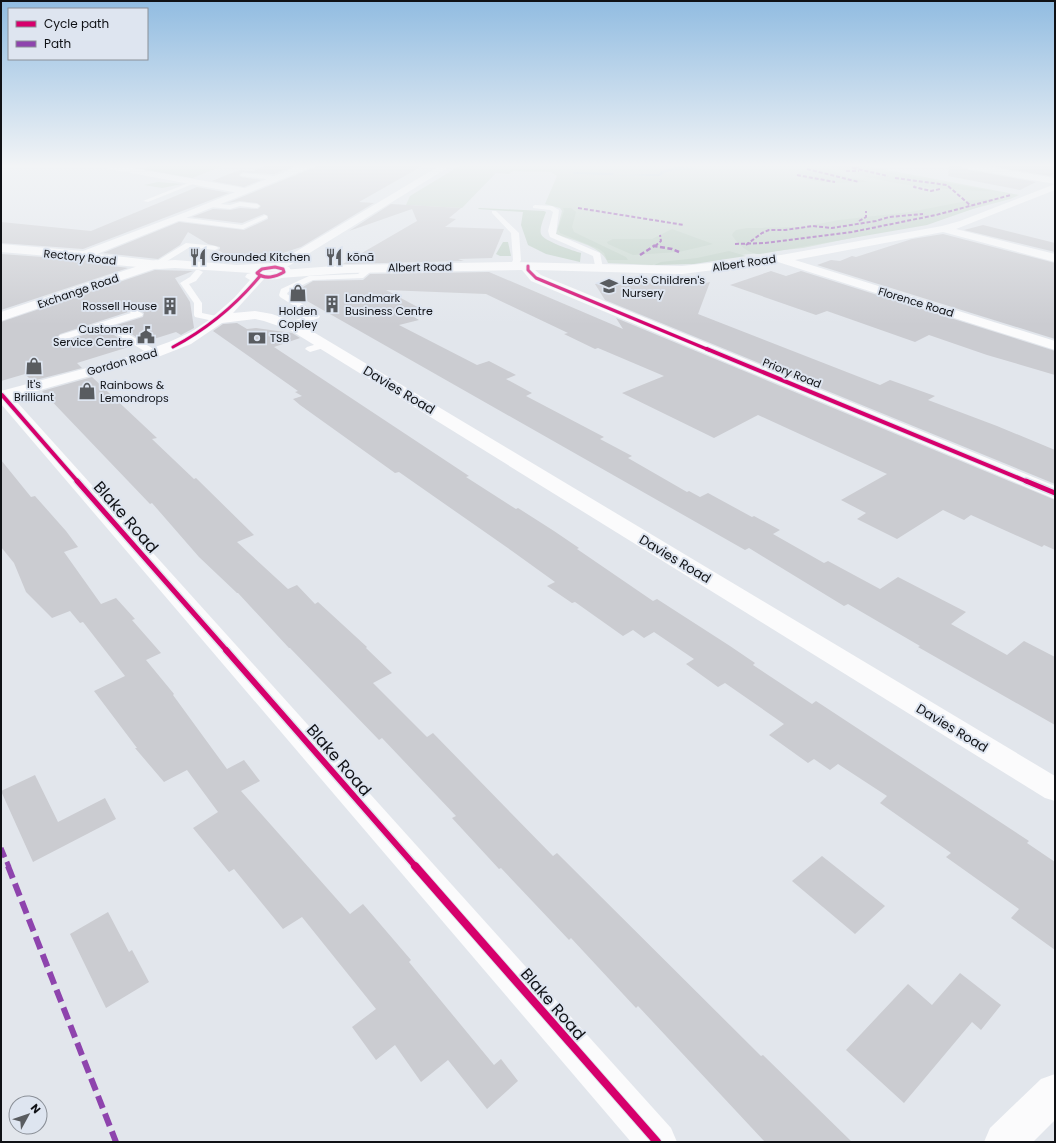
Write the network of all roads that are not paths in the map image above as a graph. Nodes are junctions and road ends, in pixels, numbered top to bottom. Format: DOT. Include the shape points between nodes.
graph roads {
  1 [pos="180,218"];
  2 [pos="182,218"];
  3 [pos="262,218"];
  4 [pos="359,218"];
  5 [pos="500,218"];
  6 [pos="555,218"];
  7 [pos="976,218"];
  8 [pos="943,229"];
  9 [pos="1,248"];
  10 [pos="215,248"];
  11 [pos="84,255"];
  12 [pos="778,258"];
  13 [pos="1055,258"];
  14 [pos="157,264"];
  15 [pos="521,266"];
  16 [pos="371,268"];
  17 [pos="599,268"];
  18 [pos="199,272"];
  19 [pos="271,272"];
  20 [pos="246,293"];
  21 [pos="128,308"];
  22 [pos="1,317"];
  23 [pos="218,319"];
  24 [pos="105,324"];
  25 [pos="295,325"];
  26 [pos="63,336"];
  27 [pos="1055,346"];
  28 [pos="154,353"];
  29 [pos="2,396"];
  30 [pos="1055,493"];
  31 [pos="1055,790"];
  32 [pos="1055,1093"];
  33 [pos="657,1142"];
  34 [pos="1004,1142"];
  1 -- 11 [label="street"];
  2 -- 3 [label="lane" via="243,227"];
  4 -- 19 [label="street, Gordon Road"];
  5 -- 15 [label="lane" via="515,233 517,260"];
  6 -- 17 [label="lane" via="553,235 598,255"];
  7 -- 8 [label="street, Albert Road"];
  8 -- 12 [label="street, Albert Road"];
  8 -- 13 [label="street"];
  9 -- 11 [label="street, Rectory Road"];
  10 -- 14 [label="lane" via="189,245"];
  11 -- 14 [label="street, Rectory Road" via="105,260"];
  12 -- 17 [label="street, Albert Road" via="707,269"];
  12 -- 27 [label="street, Florence Road"];
  14 -- 18 [label="street, Rectory Road" via="164,268"];
  14 -- 19 [label="street, Rectory Road"];
  14 -- 22 [label="street, Exchange Road"];
  15 -- 16 [label="street, Albert Road"];
  15 -- 17 [label="street, Albert Road"];
  15 -- 30 [label="street, Priory Road" via="536,278"];
  16 -- 19 [label="street, Albert Road"];
  16 -- 25 [label="lane" via="360,276 312,278 284,291 283,295 288,299 316,316"];
  18 -- 19 [label="street, Rectory Road" via="242,277"];
  18 -- 23 [label="lane" via="193,279 184,283 198,303 198,315"];
  19 -- 20 [label="street, Gordon Road"];
  20 -- 23 [label="street, Gordon Road"];
  20 -- 25 [label="street, Davies Road" via="251,301 277,312"];
  21 -- 24 [label="lane" via="139,314"];
  23 -- 25 [label="street, Davies Road" via="255,315"];
  23 -- 28 [label="street, Gordon Road" via="181,343"];
  24 -- 26 [label="lane"];
  24 -- 28 [label="lane"];
  25 -- 31 [label="street, Davies Road" via="317,347"];
  28 -- 29 [label="street, Gordon Road"];
  29 -- 33 [label="street, Blake Road"];
  32 -- 34 [label="street"];
}
